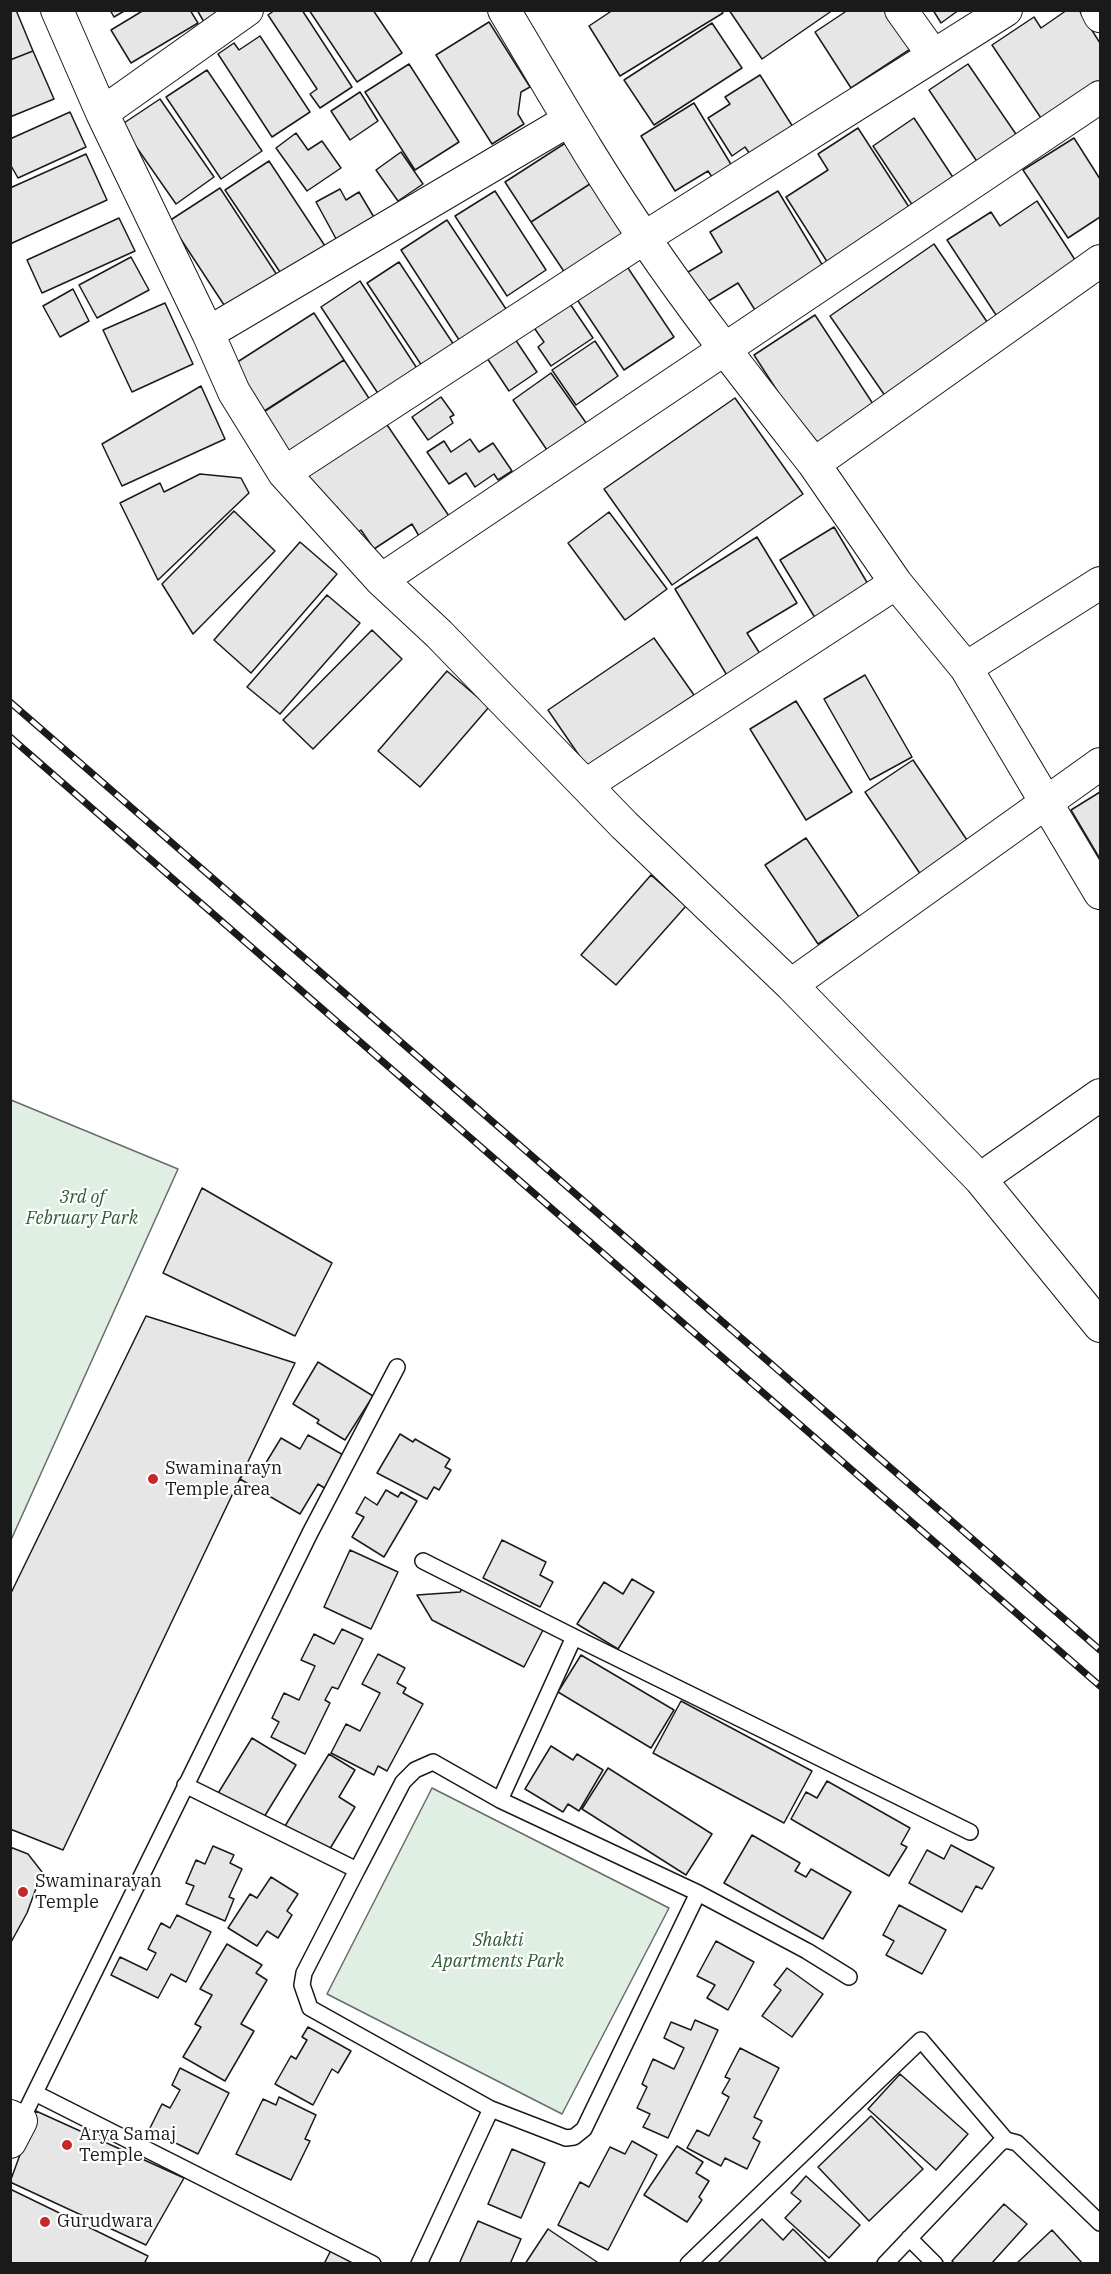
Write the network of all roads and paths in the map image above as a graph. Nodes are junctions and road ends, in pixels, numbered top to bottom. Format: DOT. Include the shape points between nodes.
graph roads {
  1 [pos="57,10"];
  2 [pos="247,10"];
  3 [pos="504,10"];
  4 [pos="901,10"];
  5 [pos="1006,10"];
  6 [pos="1097,10"];
  7 [pos="1101,16"];
  8 [pos="933,55"];
  9 [pos="1101,97"];
  10 [pos="102,112"];
  11 [pos="568,120"];
  12 [pos="644,238"];
  13 [pos="1101,261"];
  14 [pos="208,333"];
  15 [pos="724,350"];
  16 [pos="814,464"];
  17 [pos="284,473"];
  18 [pos="381,580"];
  19 [pos="896,583"];
  20 [pos="1101,583"];
  21 [pos="966,668"];
  22 [pos="1101,764"];
  23 [pos="586,785"];
  24 [pos="1047,801"];
  25 [pos="1101,894"];
  26 [pos="791,986"];
  27 [pos="1101,1095"];
  28 [pos="980,1179"];
  29 [pos="1101,1326"];
  30 [pos="397,1367"];
  31 [pos="423,1561"];
  32 [pos="574,1636"];
  33 [pos="185,1785"];
  34 [pos="500,1800"];
  35 [pos="970,1832"];
  36 [pos="357,1870"];
  37 [pos="698,1893"];
  38 [pos="849,1977"];
  39 [pos="35,2093"];
  40 [pos="491,2109"];
  41 [pos="14,2126"];
  42 [pos="1005,2140"];
  43 [pos="1101,2223"];
  44 [pos="909,2238"];
  45 [pos="372,2264"];
  46 [pos="419,2264"];
  47 [pos="688,2264"];
  48 [pos="885,2264"];
  49 [pos="935,2264"];
  1 -- 10 [label="street"];
  2 -- 10 [label="street"];
  3 -- 11 [label="street"];
  4 -- 8 [label="street"];
  5 -- 8 [label="street"];
  6 -- 7 [label="street"];
  8 -- 12 [label="street"];
  9 -- 15 [label="street"];
  10 -- 14 [label="street"];
  11 -- 12 [label="street"];
  11 -- 14 [label="street"];
  12 -- 15 [label="street"];
  12 -- 17 [label="street"];
  13 -- 16 [label="street"];
  14 -- 17 [label="street" via="234,393"];
  15 -- 16 [label="street"];
  15 -- 18 [label="street"];
  16 -- 19 [label="street"];
  17 -- 18 [label="street"];
  18 -- 23 [label="street"];
  19 -- 21 [label="street"];
  19 -- 23 [label="street"];
  20 -- 21 [label="street"];
  21 -- 24 [label="street"];
  22 -- 24 [label="street"];
  23 -- 26 [label="street"];
  24 -- 25 [label="street"];
  24 -- 26 [label="street"];
  26 -- 28 [label="street"];
  27 -- 28 [label="street"];
  28 -- 29 [label="street"];
  30 -- 33 [label="lane"];
  31 -- 32 [label="lane"];
  32 -- 34 [label="lane"];
  32 -- 35 [label="lane"];
  33 -- 36 [label="lane"];
  33 -- 39 [label="lane"];
  34 -- 36 [label="lane" via="433,1762 424,1765 403,1782"];
  34 -- 37 [label="lane"];
  36 -- 40 [label="lane" via="304,1973 303,1985 310,2008"];
  37 -- 38 [label="lane"];
  37 -- 40 [label="lane" via="584,2129 566,2138"];
  39 -- 41 [label="lane"];
  39 -- 45 [label="lane"];
  40 -- 46 [label="lane"];
  42 -- 43 [label="lane" via="1017,2143"];
  42 -- 44 [label="lane"];
  42 -- 47 [label="lane" via="921,2040"];
  44 -- 48 [label="lane"];
  44 -- 49 [label="lane"];
}
